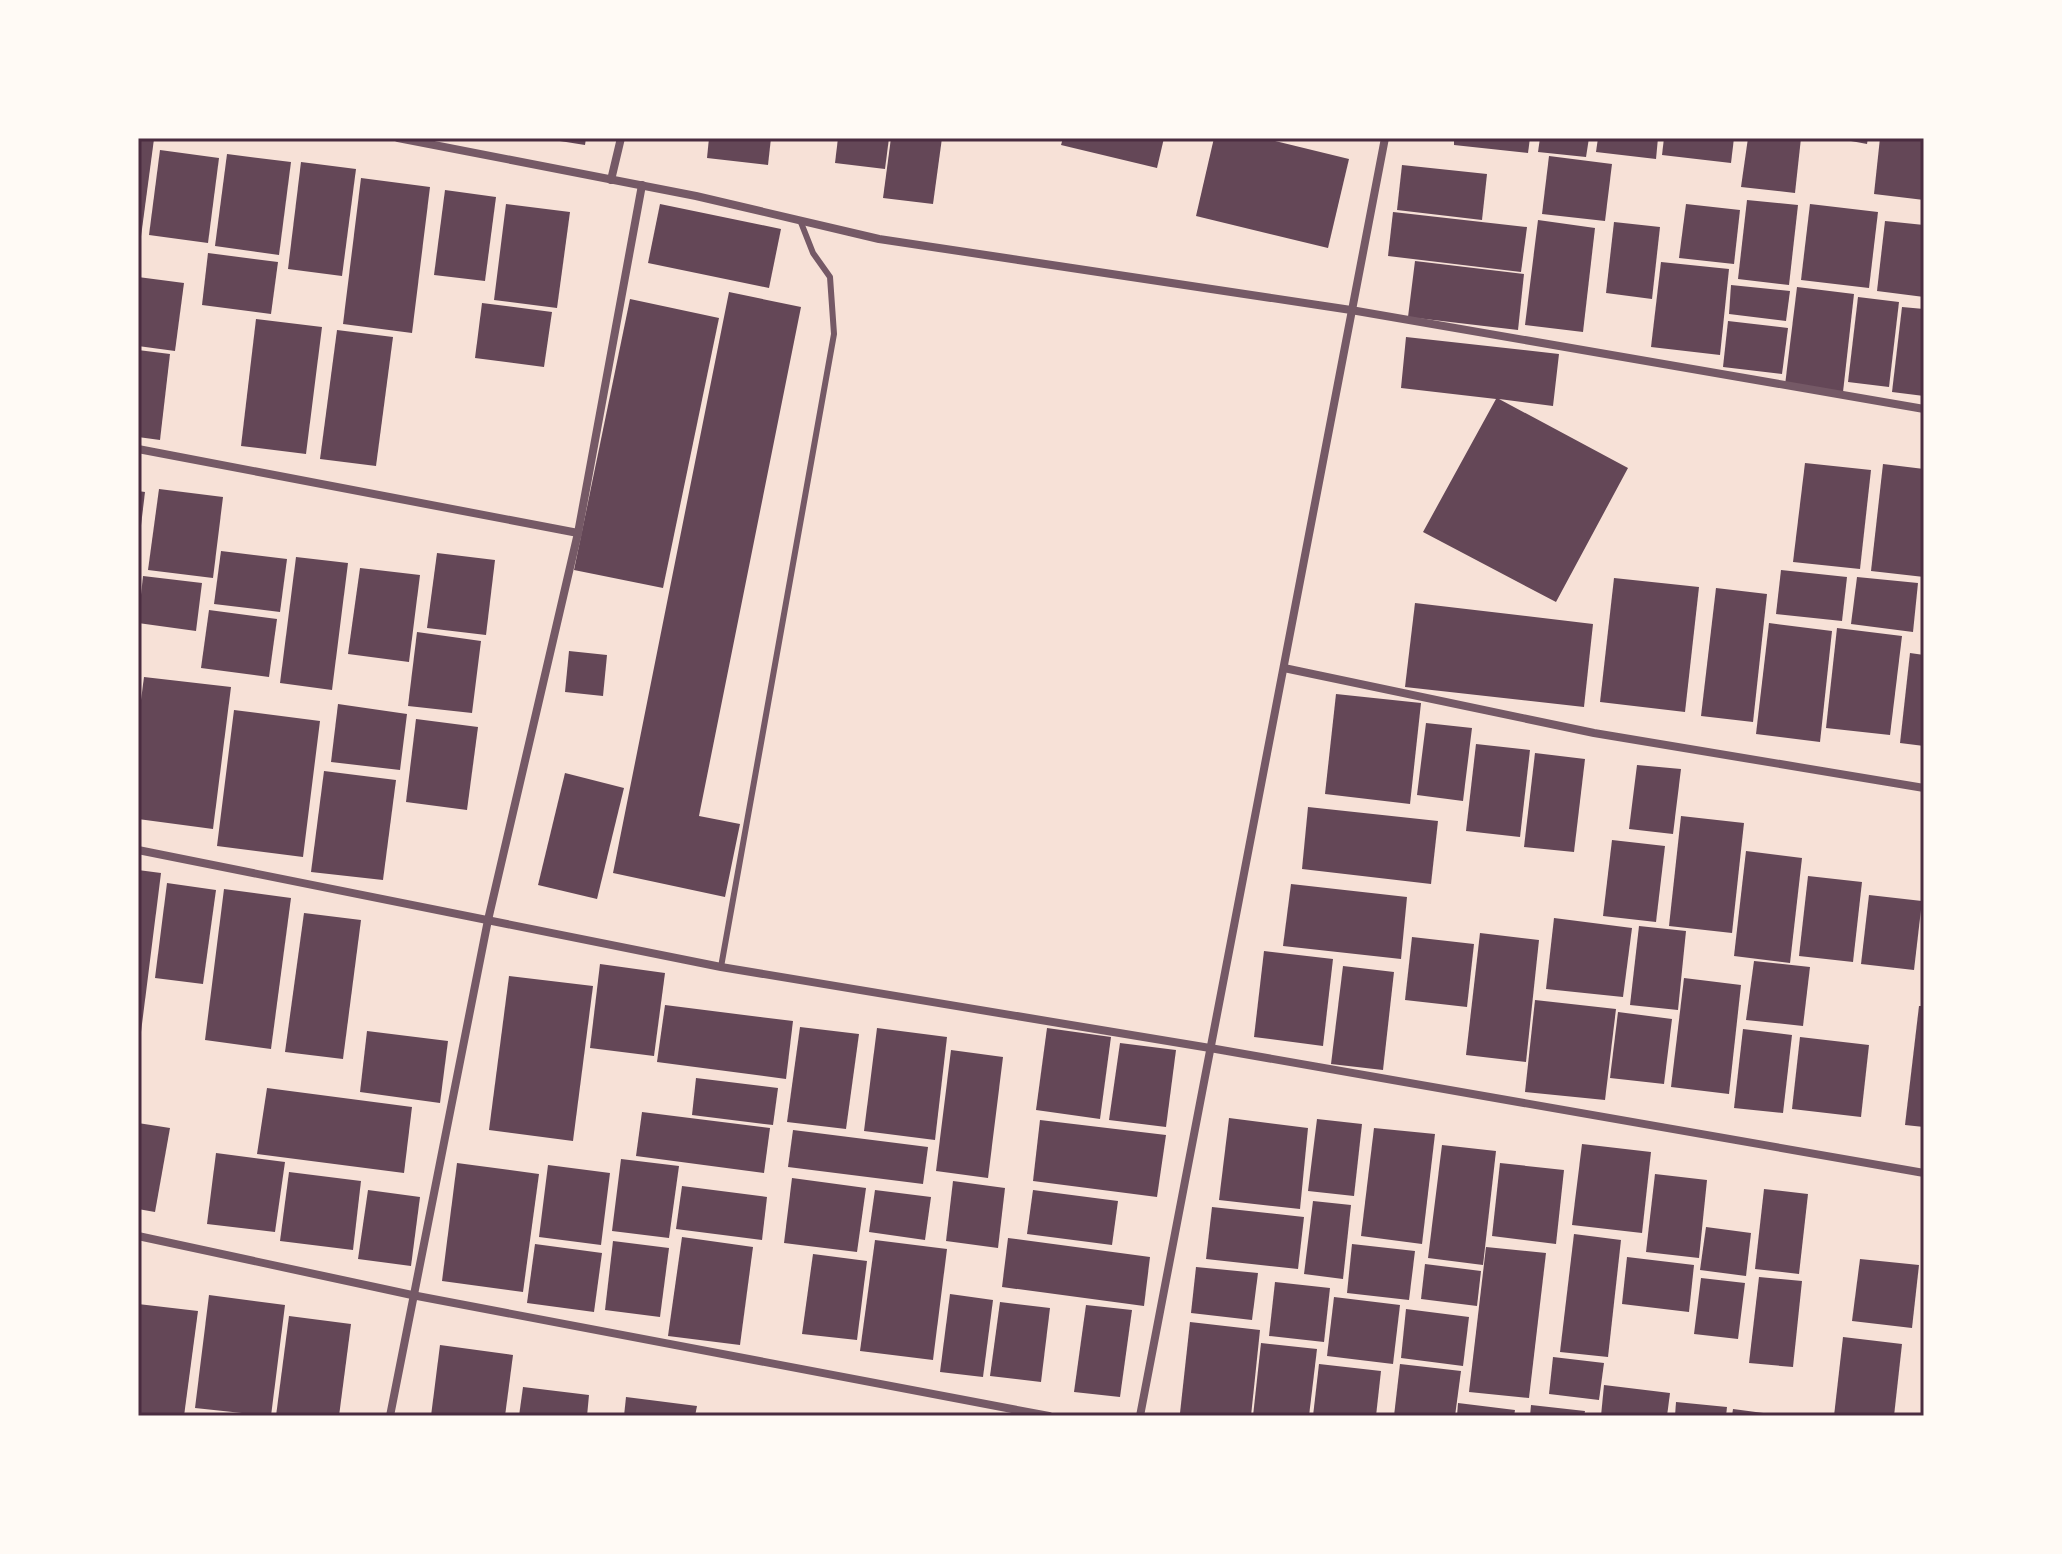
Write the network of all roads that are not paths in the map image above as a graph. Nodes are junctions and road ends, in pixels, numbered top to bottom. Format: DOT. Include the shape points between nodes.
graph roads {
  1 [pos="398,138"];
  2 [pos="621,138"];
  3 [pos="1385,138"];
  4 [pos="611,180"];
  5 [pos="642,185"];
  6 [pos="800,220"];
  7 [pos="1351,310"];
  8 [pos="1924,409"];
  9 [pos="138,449"];
  10 [pos="578,533"];
  11 [pos="1284,668"];
  12 [pos="1924,788"];
  13 [pos="138,850"];
  14 [pos="488,920"];
  15 [pos="721,967"];
  16 [pos="1210,1048"];
  17 [pos="1924,1173"];
  18 [pos="138,1236"];
  19 [pos="412,1295"];
  20 [pos="390,1416"];
  21 [pos="1049,1416"];
  22 [pos="1140,1416"];
  1 -- 4 [label="street"];
  2 -- 4 [label="street"];
  3 -- 7 [label="street"];
  4 -- 5 [label="street"];
  5 -- 6 [label="street"];
  5 -- 10 [label="street"];
  6 -- 7 [label="street" via="879,239"];
  6 -- 15 [label="lane" via="830,277 834,334"];
  7 -- 8 [label="street"];
  7 -- 11 [label="street"];
  9 -- 10 [label="street"];
  10 -- 14 [label="street"];
  11 -- 12 [label="street" via="1594,733"];
  11 -- 16 [label="street"];
  13 -- 14 [label="street"];
  14 -- 15 [label="street"];
  14 -- 19 [label="street"];
  15 -- 16 [label="street"];
  16 -- 17 [label="street"];
  16 -- 22 [label="street"];
  18 -- 19 [label="street"];
  19 -- 20 [label="street"];
  19 -- 21 [label="street"];
}
